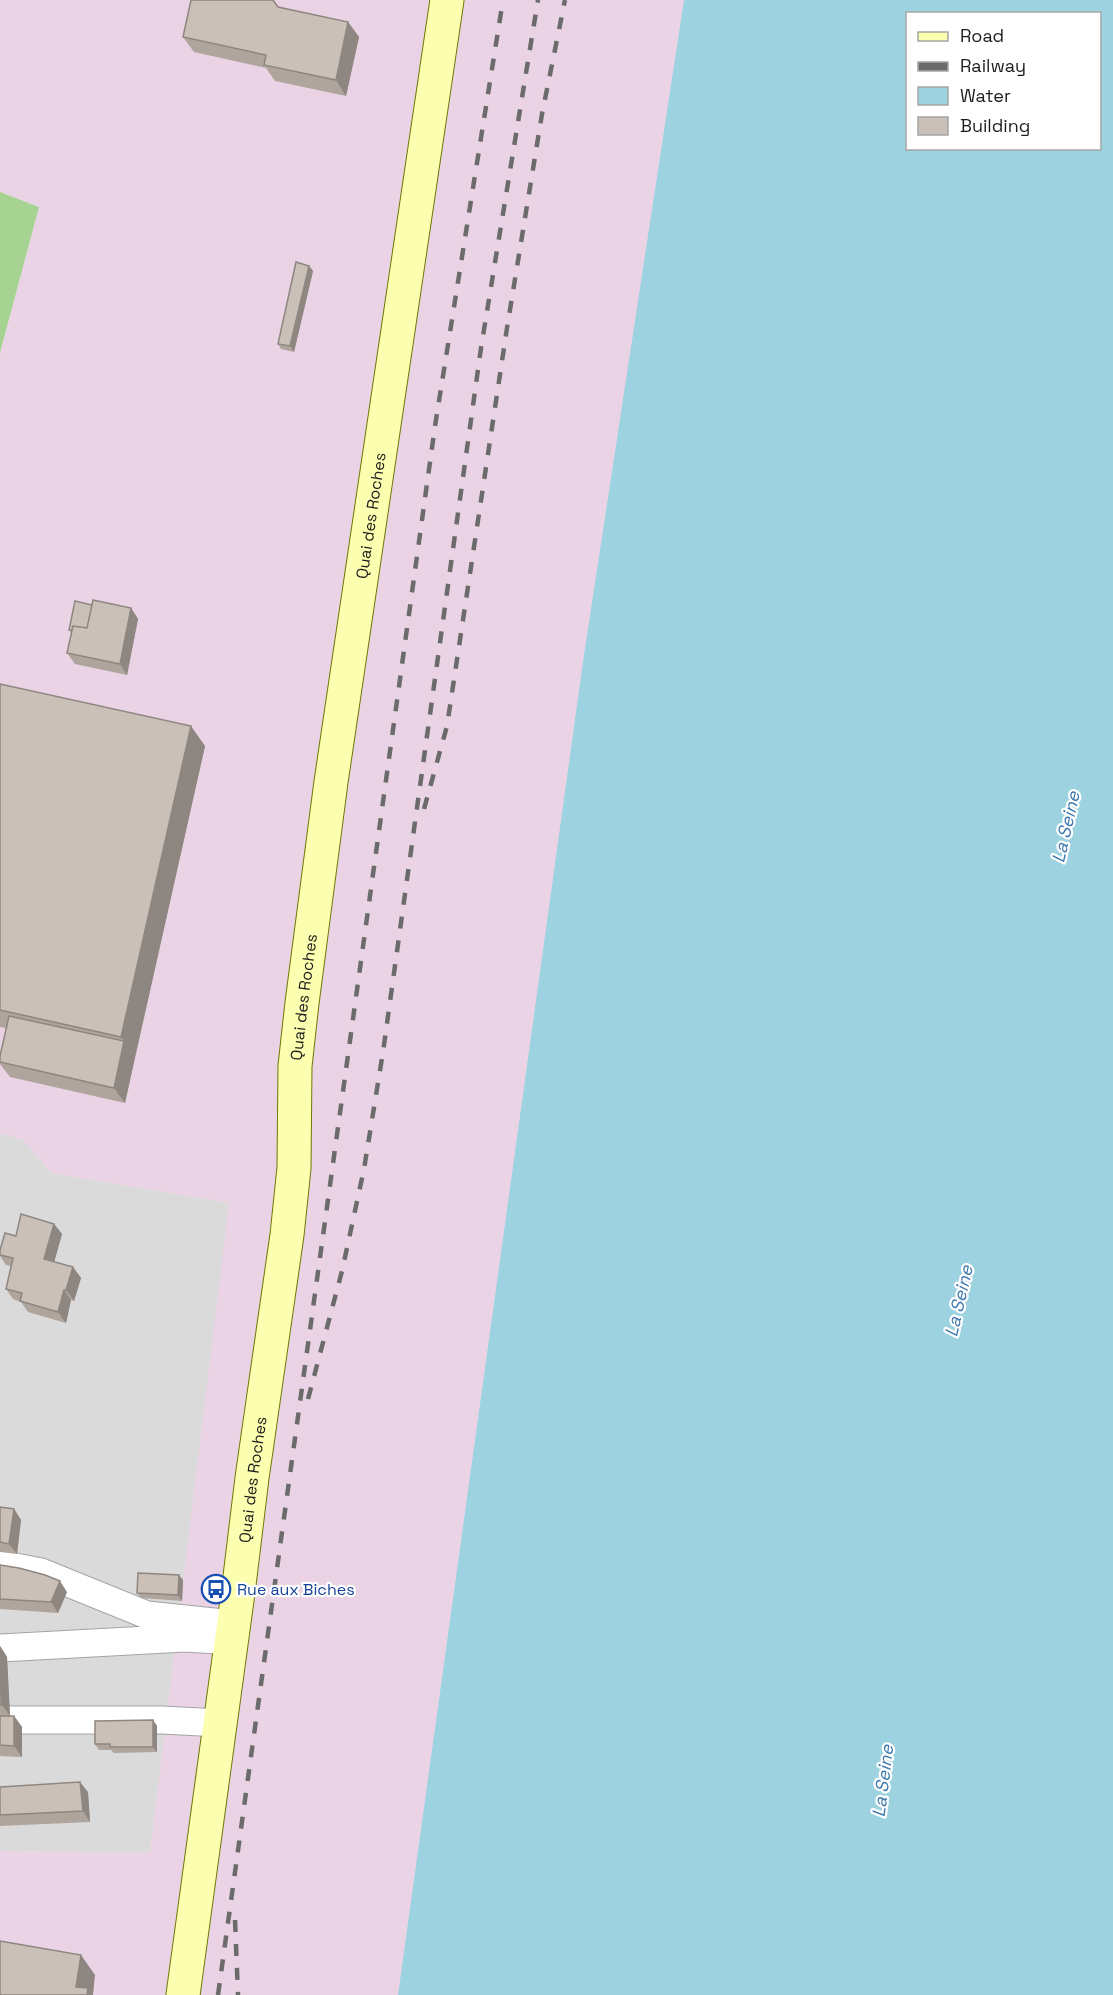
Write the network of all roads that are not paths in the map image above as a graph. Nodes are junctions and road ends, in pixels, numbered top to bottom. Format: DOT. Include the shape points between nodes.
graph roads {
  1 [pos="447,0"];
  2 [pos="0,1564"];
  3 [pos="232,1633"];
  4 [pos="0,1648"];
  5 [pos="0,1720"];
  6 [pos="220,1722"];
  7 [pos="183,1995"];
  1 -- 3 [label="main road, Quai des Roches" via="329,794 295,1066 294,1168 287,1235"];
  2 -- 3 [label="street" via="41,1572 147,1615"];
  3 -- 4 [label="street"];
  3 -- 6 [label="main road, Quai des Roches"];
  5 -- 6 [label="street"];
  6 -- 7 [label="main road, Quai des Roches"];
}
